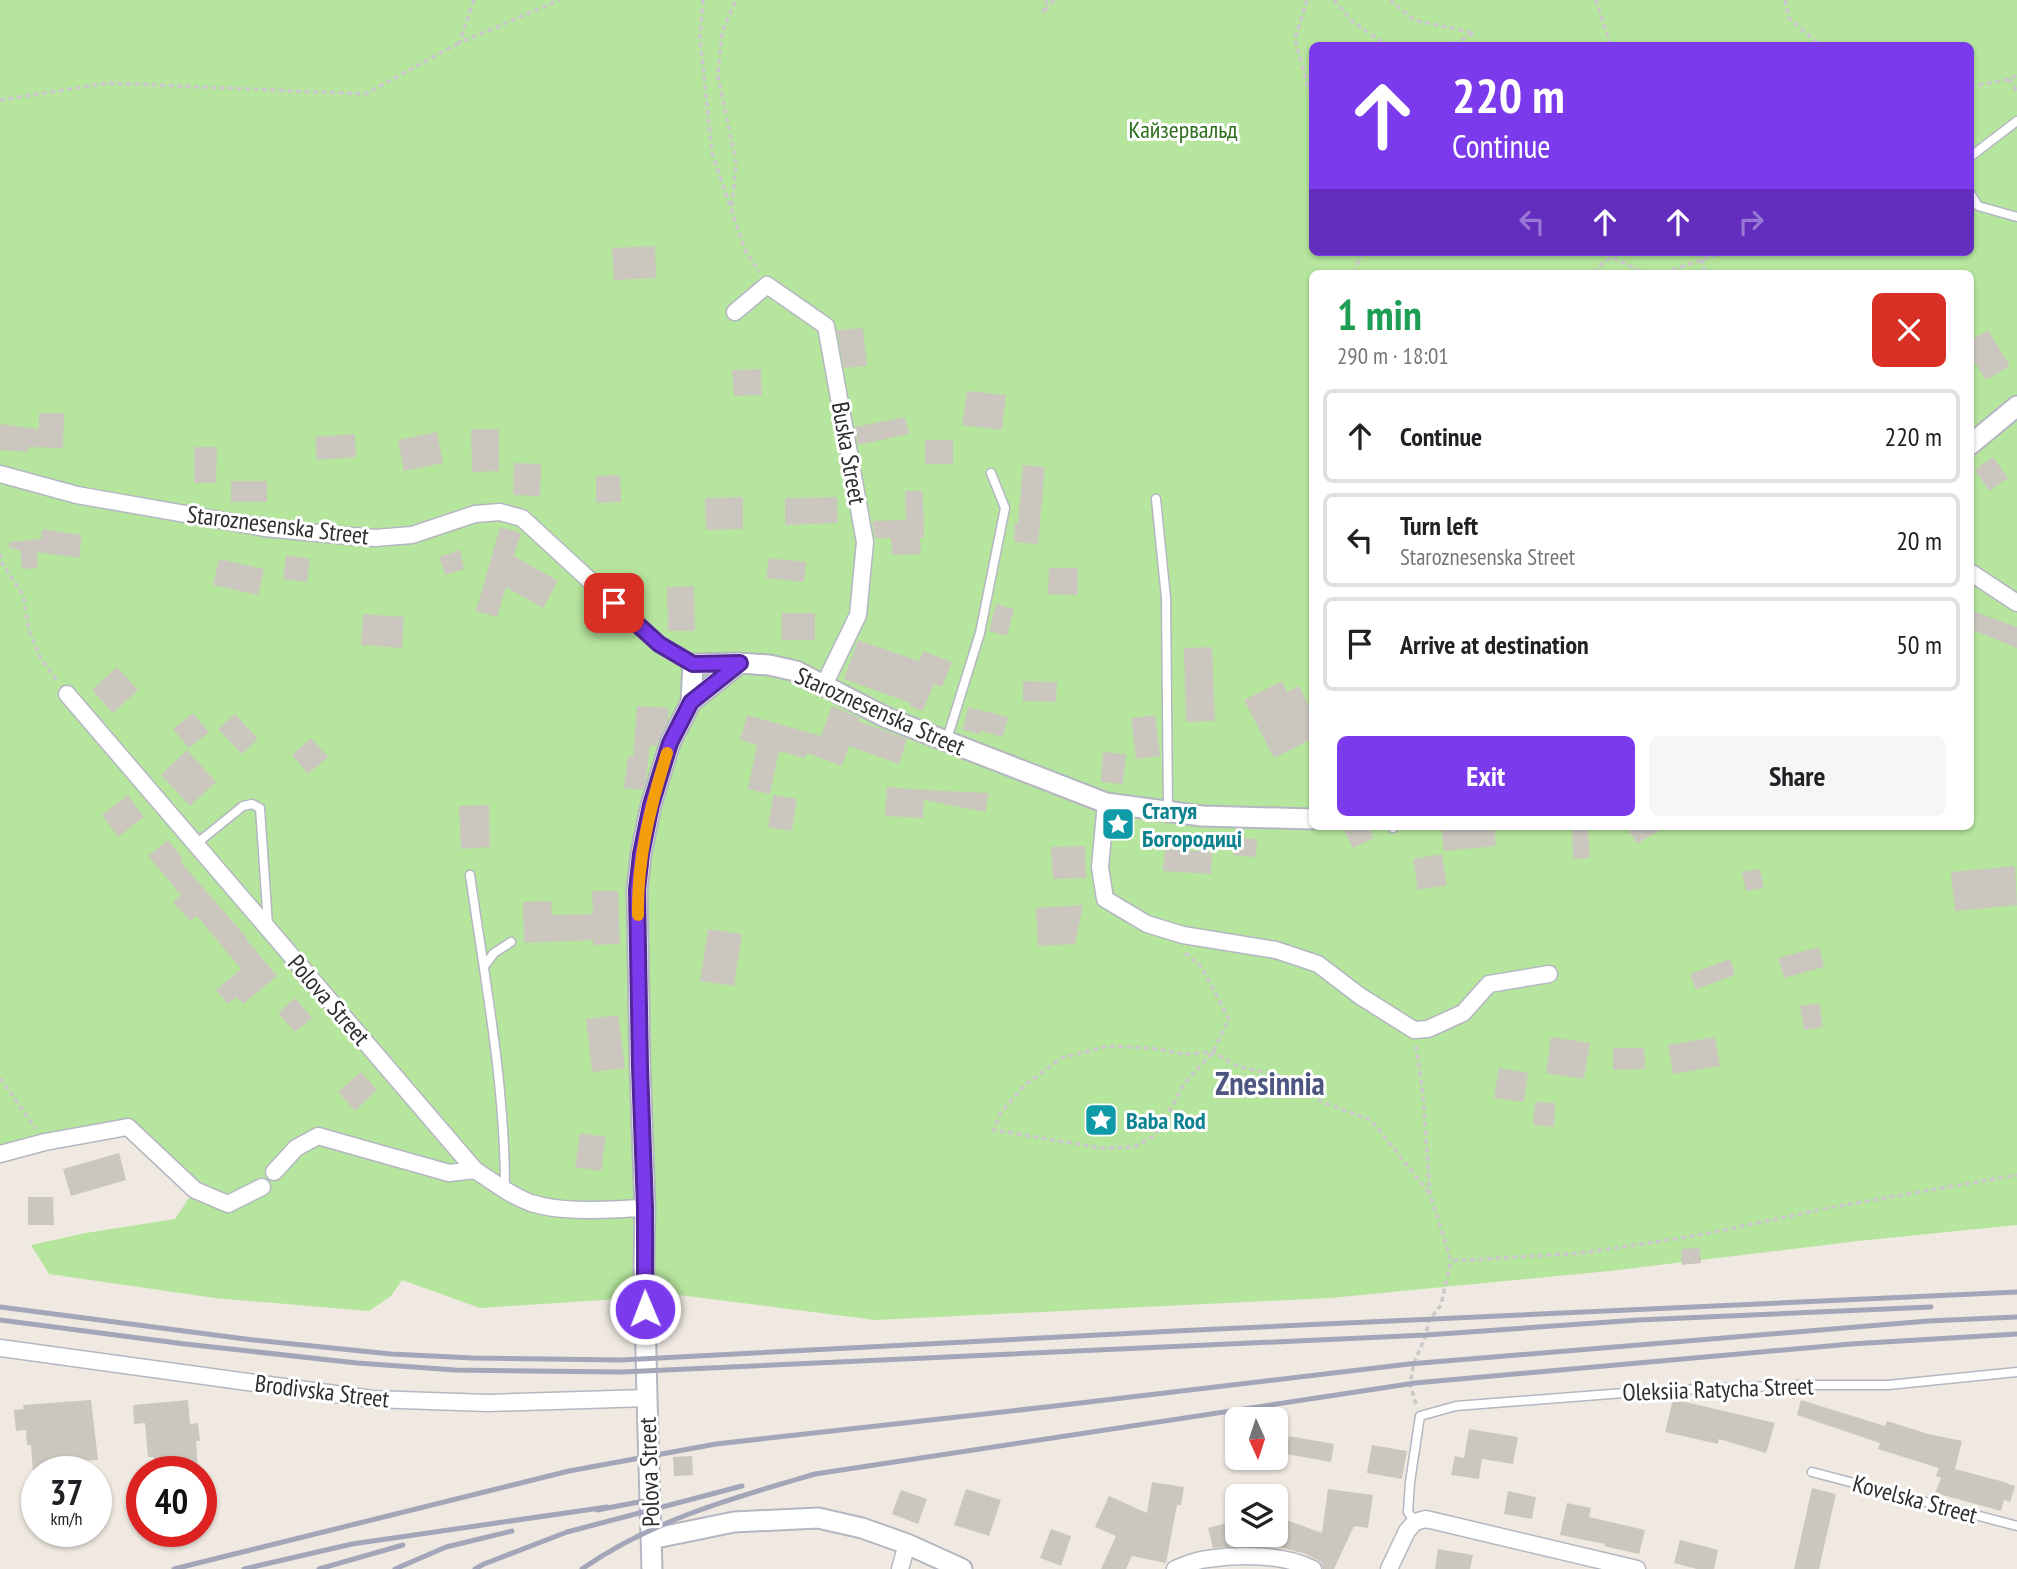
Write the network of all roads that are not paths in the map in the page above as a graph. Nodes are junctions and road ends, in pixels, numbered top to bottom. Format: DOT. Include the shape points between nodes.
graph roads {
  1 [pos="2017,121"];
  2 [pos="1974,154"];
  3 [pos="1974,200"];
  4 [pos="2017,216"];
  5 [pos="735,312"];
  6 [pos="2017,406"];
  7 [pos="1974,441"];
  8 [pos="991,473"];
  9 [pos="0,474"];
  10 [pos="1156,499"];
  11 [pos="1974,575"];
  12 [pos="2017,603"];
  13 [pos="740,663"];
  14 [pos="693,664"];
  15 [pos="824,685"];
  16 [pos="67,694"];
  17 [pos="691,702"];
  18 [pos="946,742"];
  19 [pos="1105,803"];
  20 [pos="1168,813"];
  21 [pos="1309,819"];
  22 [pos="196,844"];
  23 [pos="470,876"];
  24 [pos="268,928"];
  25 [pos="511,942"];
  26 [pos="485,965"];
  27 [pos="1549,974"];
  28 [pos="0,1154"];
  29 [pos="475,1170"];
  30 [pos="274,1172"];
  31 [pos="262,1187"];
  32 [pos="505,1189"];
  33 [pos="645,1208"];
  34 [pos="0,1348"];
  35 [pos="2017,1372"];
  36 [pos="647,1398"];
  37 [pos="1812,1472"];
  38 [pos="1420,1521"];
  39 [pos="2017,1525"];
  40 [pos="651,1539"];
  41 [pos="907,1544"];
  42 [pos="652,1569"];
  43 [pos="900,1569"];
  44 [pos="962,1569"];
  45 [pos="1175,1569"];
  46 [pos="1312,1569"];
  47 [pos="1389,1569"];
  48 [pos="1637,1569"];
  1 -- 2 [label="lane"];
  3 -- 4 [label="lane" via="1978,206"];
  5 -- 15 [label="street, Buska Street" via="767,285 826,326 865,542 858,615"];
  6 -- 7 [label="street"];
  8 -- 18 [label="lane" via="1005,508 980,633"];
  9 -- 14 [label="street, Staroznesenska Street" via="77,495 337,536 412,535 475,514 500,512 522,517 659,644"];
  10 -- 20 [label="lane" via="1166,598"];
  11 -- 12 [label="street"];
  13 -- 14 [label="street, Staroznesenska Street"];
  13 -- 15 [label="street, Staroznesenska Street" via="796,671"];
  13 -- 17 [label="street"];
  14 -- 17 [label="street, Polova Street"];
  15 -- 18 [label="street, Staroznesenska Street"];
  16 -- 22 [label="street, Polova Street"];
  17 -- 33 [label="street, Polova Street" via="670,743 651,805 637,890"];
  18 -- 19 [label="street, Staroznesenska Street"];
  19 -- 20 [label="street, Staroznesenska Street"];
  19 -- 27 [label="street" via="1100,867 1105,899 1147,923 1182,935 1276,950 1318,964 1413,1030 1462,1013 1489,984"];
  20 -- 21 [label="street, Staroznesenska Street"];
  22 -- 24 [label="street, Polova Street"];
  22 -- 24 [label="lane" via="243,806 260,808"];
  23 -- 26 [label="lane"];
  24 -- 29 [label="street, Polova Street"];
  25 -- 26 [label="lane"];
  26 -- 32 [label="lane" via="502,1104"];
  28 -- 31 [label="street" via="128,1127 195,1190 228,1204"];
  29 -- 30 [label="street" via="449,1172 318,1136 296,1148"];
  29 -- 32 [label="street, Polova Street"];
  32 -- 33 [label="street, Polova Street" via="530,1202 559,1208"];
  33 -- 36 [label="street, Polova Street"];
  34 -- 36 [label="street, Brodivska Street" via="372,1399 488,1403"];
  35 -- 38 [label="lane, Oleksiia Ratycha Street" via="1888,1385 1650,1391 1456,1406 1420,1416 1408,1513"];
  36 -- 40 [label="street, Polova Street"];
  37 -- 39 [label="lane, Kovelska Street"];
  38 -- 47 [label="street" via="1407,1531"];
  38 -- 48 [label="street"];
  40 -- 41 [label="street" via="734,1522 818,1518"];
  40 -- 42 [label="street, Polova Street"];
  41 -- 43 [label="street"];
  41 -- 44 [label="street"];
  45 -- 46 [label="street" via="1204,1559 1254,1556"];
}
